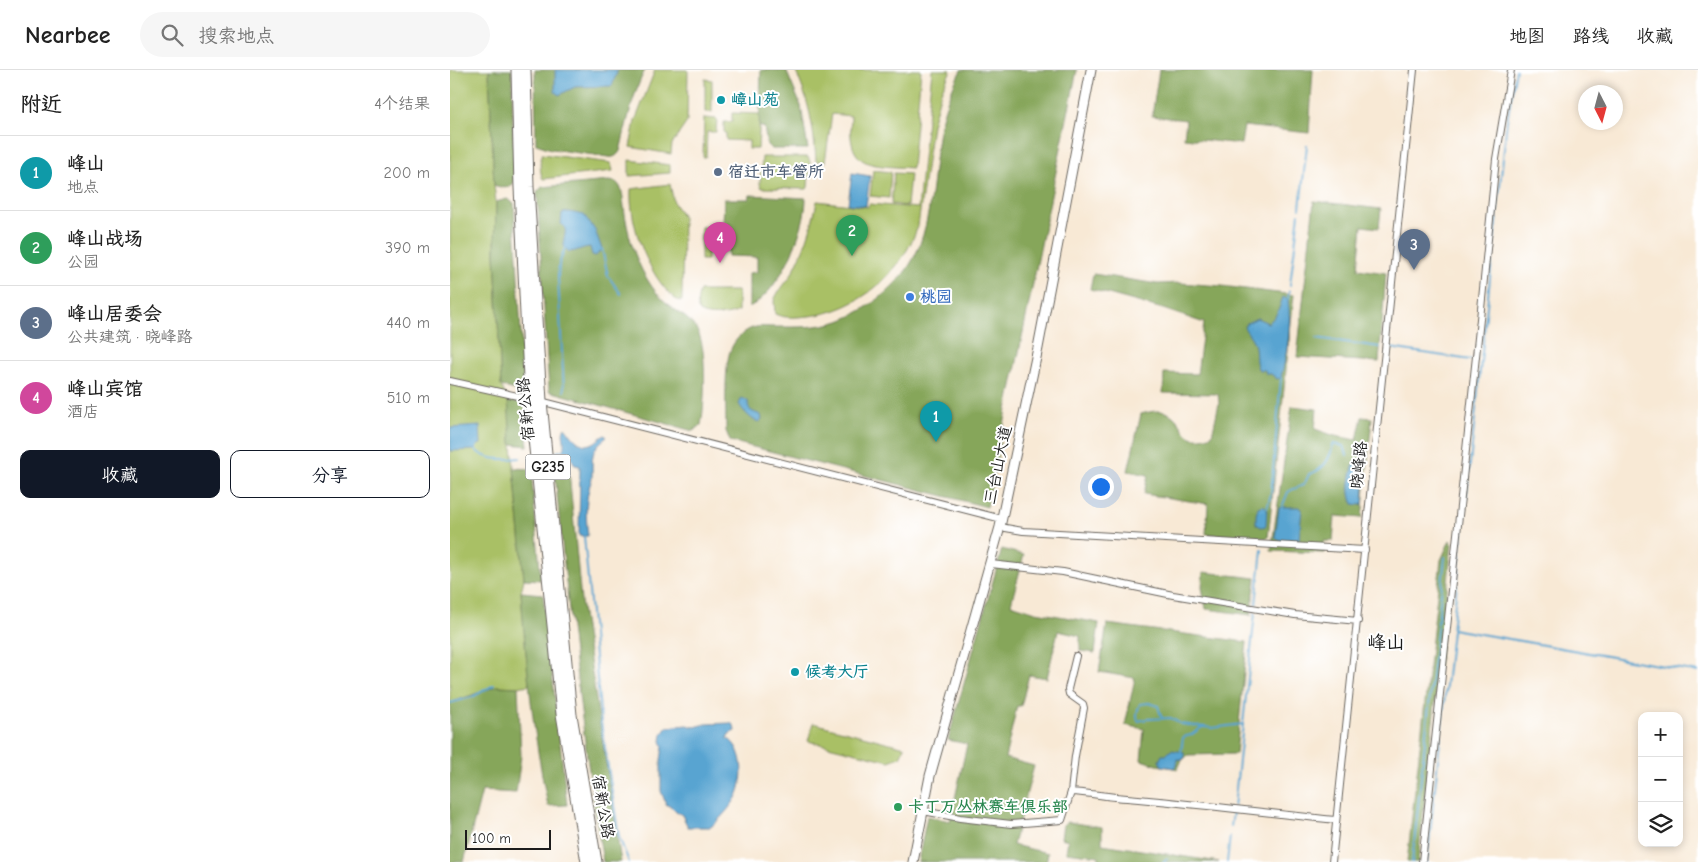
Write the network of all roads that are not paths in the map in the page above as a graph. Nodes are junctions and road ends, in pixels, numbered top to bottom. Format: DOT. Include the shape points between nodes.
graph roads {
  1 [pos="517,70"];
  2 [pos="525,70"];
  3 [pos="1091,70"];
  4 [pos="1414,70"];
  5 [pos="1510,70"];
  6 [pos="450,381"];
  7 [pos="536,400"];
  8 [pos="1001,523"];
  9 [pos="1365,550"];
  10 [pos="991,564"];
  11 [pos="1358,621"];
  12 [pos="1076,656"];
  13 [pos="1071,792"];
  14 [pos="923,811"];
  15 [pos="1336,820"];
  16 [pos="587,862"];
  17 [pos="596,862"];
  18 [pos="913,862"];
  19 [pos="1332,862"];
  20 [pos="1422,862"];
  1 -- 7 [label="highway, 宿新公路 / G235" via="520,187"];
  2 -- 7 [label="highway, 宿新公路 / G235"];
  3 -- 8 [label="main road, 三台山大道"];
  4 -- 9 [label="street, 晓峰路"];
  5 -- 20 [label="street" via="1496,159"];
  6 -- 7 [label="street"];
  7 -- 8 [label="street"];
  7 -- 16 [label="highway, 宿新公路 / G235" via="562,714"];
  7 -- 17 [label="highway, 宿新公路 / G235" via="571,715"];
  8 -- 9 [label="street" via="1032,531"];
  8 -- 10 [label="main road, 三台山大道"];
  9 -- 11 [label="street, 晓峰路"];
  10 -- 11 [label="street" via="1063,572 1294,615"];
  10 -- 14 [label="main road, 三台山大道" via="930,776"];
  11 -- 15 [label="street, 晓峰路"];
  12 -- 13 [label="street" via="1068,689 1084,708"];
  13 -- 14 [label="street" via="1064,817 1059,821 1011,824"];
  13 -- 15 [label="street"];
  14 -- 18 [label="main road, 三台山大道"];
  15 -- 19 [label="street, 晓峰路"];
}
